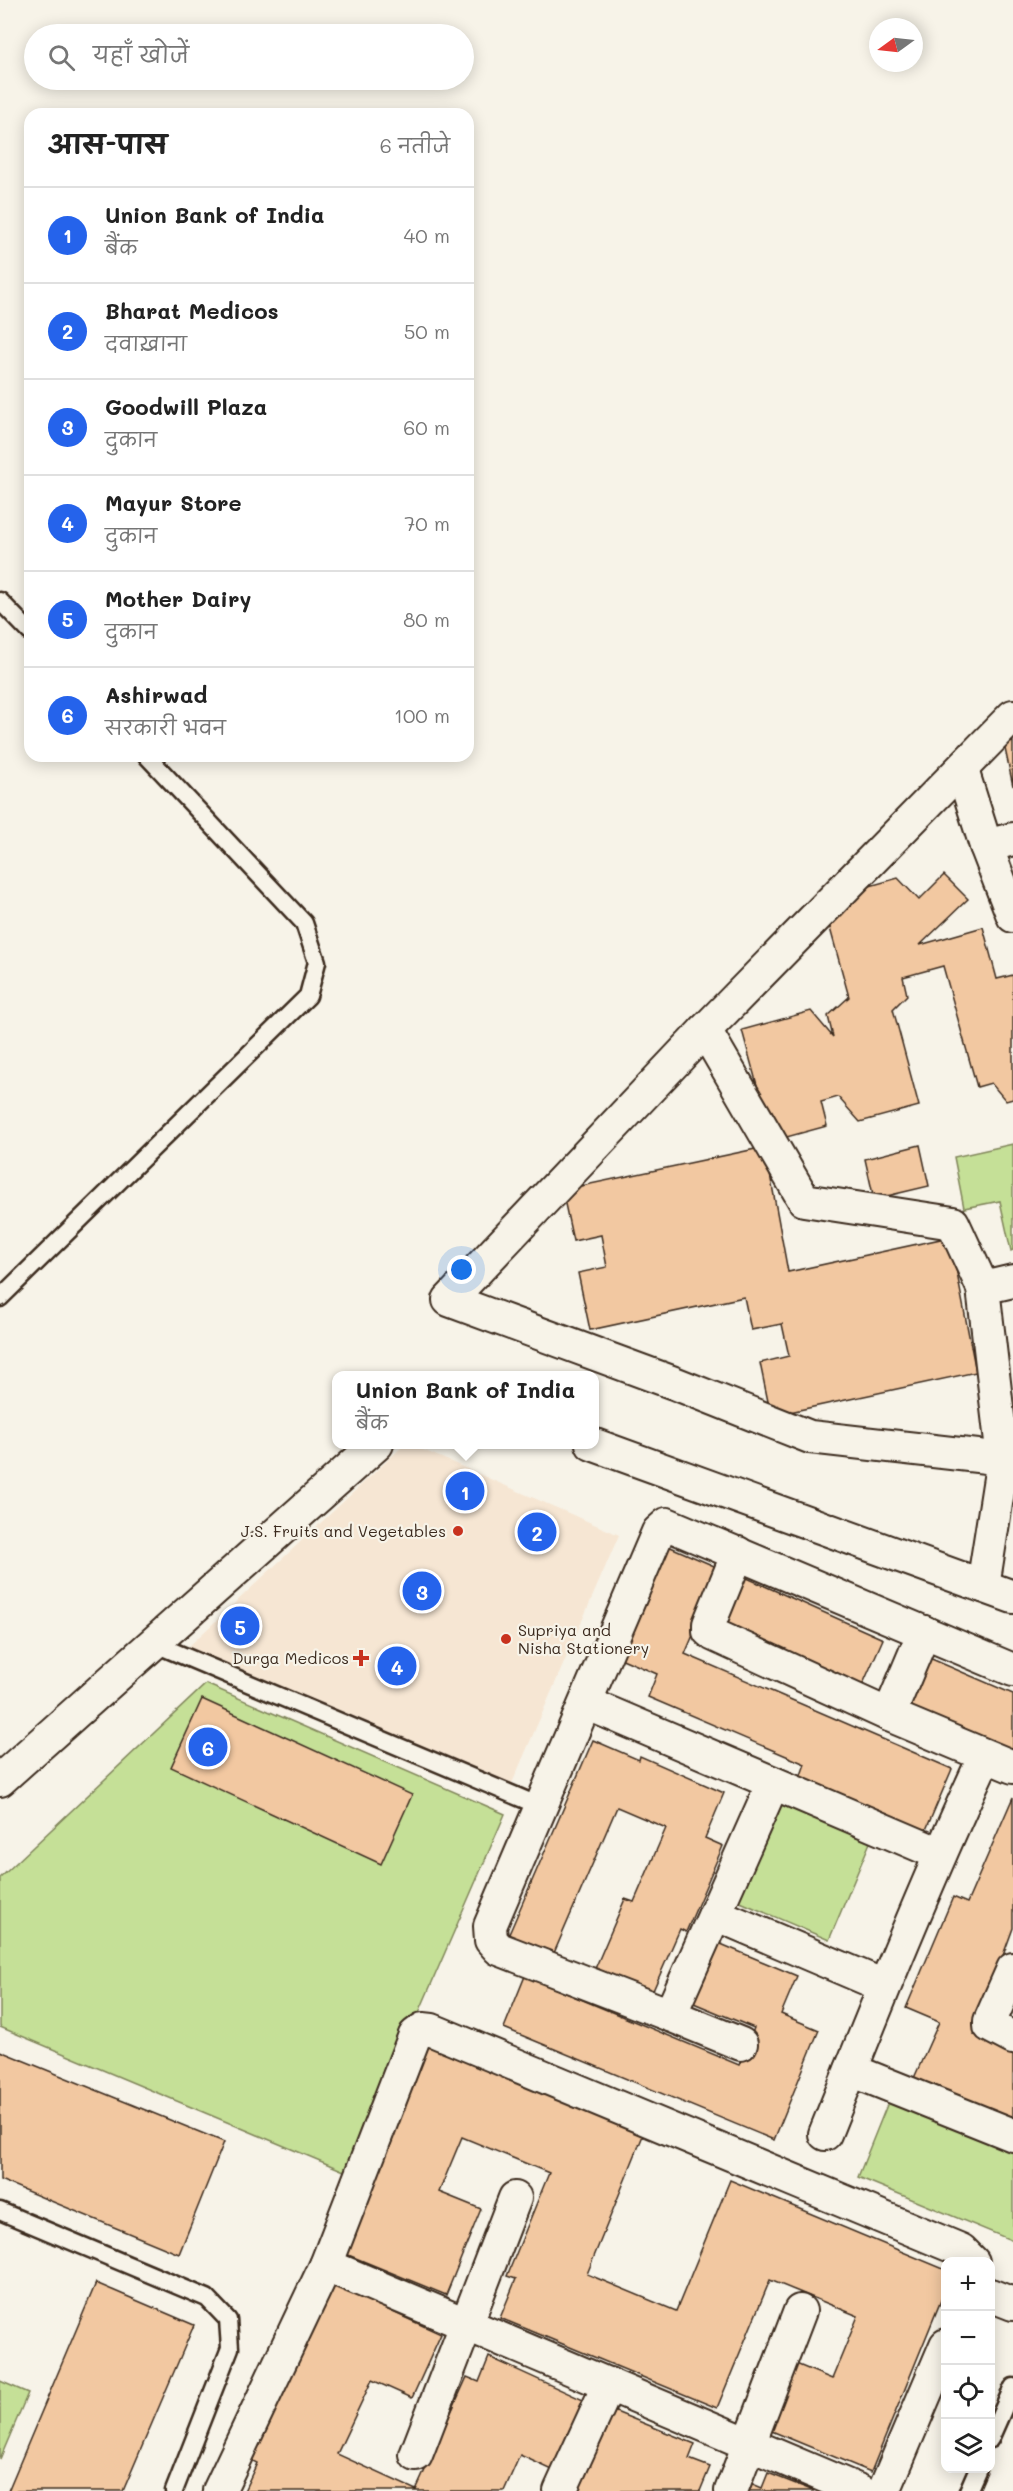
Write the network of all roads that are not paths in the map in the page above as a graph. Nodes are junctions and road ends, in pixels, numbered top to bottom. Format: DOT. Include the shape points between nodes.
graph roads {
  1 [pos="0,601"];
  2 [pos="24,626"];
  3 [pos="1013,716"];
  4 [pos="153,762"];
  5 [pos="962,771"];
  6 [pos="1000,842"];
  7 [pos="1013,916"];
  8 [pos="705,1030"];
  9 [pos="1013,1281"];
  10 [pos="982,1288"];
  11 [pos="0,1298"];
  12 [pos="599,1447"];
  13 [pos="371,1449"];
  14 [pos="1008,1460"];
  15 [pos="738,1553"];
  16 [pos="983,1586"];
  17 [pos="1013,1597"];
  18 [pos="924,1632"];
  19 [pos="153,1643"];
  20 [pos="1013,1670"];
  21 [pos="586,1703"];
  22 [pos="889,1715"];
  23 [pos="999,1761"];
  24 [pos="0,1780"];
  25 [pos="773,1783"];
  26 [pos="542,1807"];
  27 [pos="940,1854"];
  28 [pos="714,1914"];
  29 [pos="1013,1969"];
  30 [pos="884,1986"];
  31 [pos="670,2015"];
  32 [pos="1013,2038"];
  33 [pos="741,2044"];
  34 [pos="851,2070"];
  35 [pos="825,2134"];
  36 [pos="1013,2135"];
  37 [pos="515,2199"];
  38 [pos="0,2211"];
  39 [pos="968,2257"];
  40 [pos="326,2265"];
  41 [pos="995,2297"];
  42 [pos="1013,2304"];
  43 [pos="800,2311"];
  44 [pos="466,2325"];
  45 [pos="941,2355"];
  46 [pos="609,2384"];
  47 [pos="1013,2387"];
  48 [pos="995,2428"];
  49 [pos="749,2444"];
  50 [pos="416,2455"];
  51 [pos="976,2473"];
  52 [pos="223,2490"];
  53 [pos="174,2491"];
  54 [pos="560,2491"];
  55 [pos="731,2491"];
  56 [pos="860,2491"];
  57 [pos="884,2491"];
  58 [pos="968,2491"];
  1 -- 2 [label="lane"];
  3 -- 5 [label="street"];
  4 -- 11 [label="lane" via="304,923 317,962 308,996"];
  5 -- 6 [label="street"];
  5 -- 8 [label="street"];
  6 -- 7 [label="street"];
  8 -- 10 [label="street" via="804,1200 953,1223"];
  8 -- 14 [label="street" via="449,1300 810,1437"];
  9 -- 10 [label="street"];
  10 -- 14 [label="street"];
  12 -- 16 [label="street"];
  13 -- 19 [label="street"];
  14 -- 16 [label="street"];
  15 -- 18 [label="street"];
  15 -- 21 [label="street" via="674,1526 663,1527"];
  15 -- 22 [label="street" via="709,1631"];
  16 -- 17 [label="street"];
  18 -- 20 [label="street"];
  18 -- 22 [label="street"];
  19 -- 24 [label="street"];
  19 -- 26 [label="lane"];
  21 -- 25 [label="street"];
  21 -- 26 [label="street"];
  22 -- 23 [label="street"];
  23 -- 27 [label="street"];
  25 -- 27 [label="street"];
  25 -- 28 [label="street"];
  26 -- 31 [label="street" via="490,1926 491,1940 499,1948"];
  27 -- 30 [label="street"];
  28 -- 30 [label="street"];
  28 -- 31 [label="street"];
  29 -- 32 [label="street" via="990,2021 994,2030"];
  30 -- 34 [label="street"];
  31 -- 33 [label="street"];
  34 -- 35 [label="street"];
  34 -- 36 [label="street"];
  37 -- 44 [label="street"];
  38 -- 53 [label="lane" via="207,2298 228,2320 230,2348"];
  39 -- 40 [label="street" via="961,2250 423,2029 415,2035"];
  40 -- 44 [label="street"];
  40 -- 52 [label="street"];
  41 -- 42 [label="street"];
  43 -- 49 [label="street"];
  44 -- 46 [label="street"];
  44 -- 50 [label="street"];
  45 -- 57 [label="street"];
  46 -- 49 [label="street"];
  46 -- 54 [label="street"];
  47 -- 48 [label="lane"];
  49 -- 55 [label="street"];
  49 -- 56 [label="street"];
  51 -- 58 [label="lane"];
}
